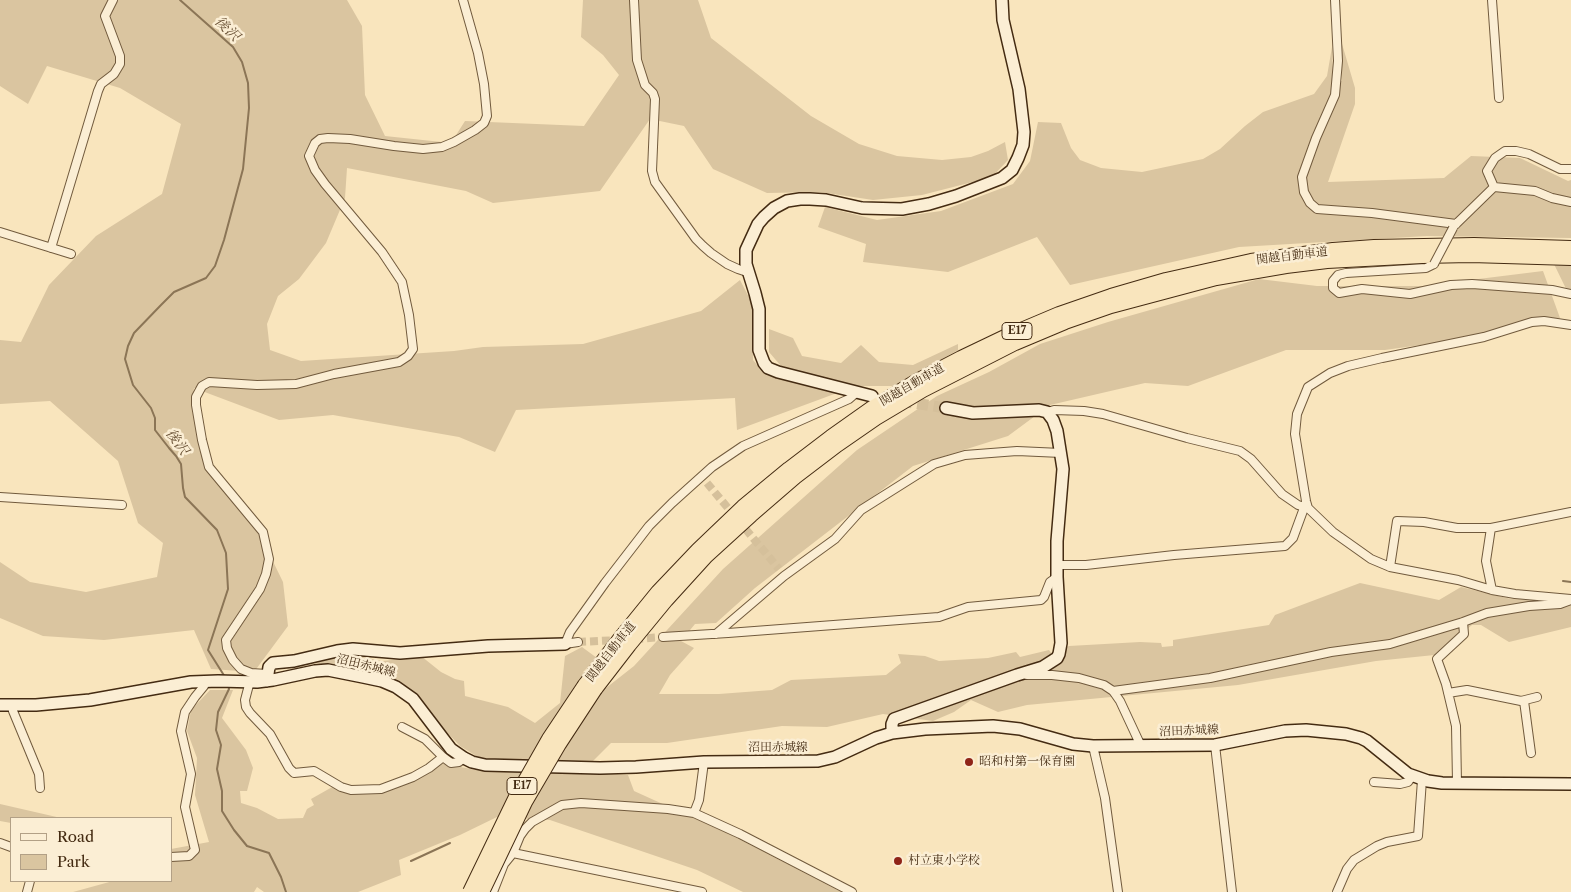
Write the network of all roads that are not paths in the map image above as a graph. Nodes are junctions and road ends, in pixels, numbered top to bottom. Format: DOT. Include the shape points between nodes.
graph roads {
  1 [pos="113,0"];
  2 [pos="463,0"];
  3 [pos="634,0"];
  4 [pos="1002,0"];
  5 [pos="1335,0"];
  6 [pos="1492,0"];
  7 [pos="1500,98"];
  8 [pos="1571,169"];
  9 [pos="1494,187"];
  10 [pos="1571,202"];
  11 [pos="1454,226"];
  12 [pos="0,232"];
  13 [pos="51,248"];
  14 [pos="1571,248"];
  15 [pos="71,254"];
  16 [pos="1571,258"];
  17 [pos="747,269"];
  18 [pos="1571,294"];
  19 [pos="1571,325"];
  20 [pos="857,392"];
  21 [pos="872,396"];
  22 [pos="946,408"];
  23 [pos="1047,412"];
  24 [pos="1061,453"];
  25 [pos="700,477"];
  26 [pos="707,483"];
  27 [pos="0,497"];
  28 [pos="122,505"];
  29 [pos="1306,508"];
  30 [pos="1571,512"];
  31 [pos="1491,528"];
  32 [pos="1390,567"];
  33 [pos="779,569"];
  34 [pos="1057,571"];
  35 [pos="784,576"];
  36 [pos="1492,590"];
  37 [pos="1571,599"];
  38 [pos="1464,622"];
  39 [pos="716,634"];
  40 [pos="663,637"];
  41 [pos="578,642"];
  42 [pos="565,644"];
  43 [pos="1017,675"];
  44 [pos="267,677"];
  45 [pos="212,681"];
  46 [pos="245,681"];
  47 [pos="590,687"];
  48 [pos="1113,691"];
  49 [pos="1448,694"];
  50 [pos="1537,697"];
  51 [pos="1524,700"];
  52 [pos="0,705"];
  53 [pos="12,706"];
  54 [pos="402,727"];
  55 [pos="892,733"];
  56 [pos="1215,745"];
  57 [pos="1093,746"];
  58 [pos="1141,746"];
  59 [pos="1531,753"];
  60 [pos="443,757"];
  61 [pos="464,758"];
  62 [pos="704,762"];
  63 [pos="1417,778"];
  64 [pos="1374,782"];
  65 [pos="1457,783"];
  66 [pos="1571,784"];
  67 [pos="40,788"];
  68 [pos="694,812"];
  69 [pos="513,853"];
  70 [pos="172,857"];
  71 [pos="470,892"];
  72 [pos="482,892"];
  73 [pos="493,892"];
  74 [pos="702,892"];
  75 [pos="852,892"];
  76 [pos="1118,892"];
  77 [pos="1232,892"];
  78 [pos="1337,892"];
  1 -- 13 [label="street" via="105,16 120,64 114,74 101,84 98,92"];
  2 -- 44 [label="street" via="484,84 487,116 484,123 442,147 423,149 328,138 315,143 309,156 324,184 382,252 402,282 413,349 399,362 296,384 209,382 202,386 196,397 209,467 263,532 268,559 266,574 260,589 226,640 233,660 241,669"];
  3 -- 17 [label="street" via="637,60 645,85 655,100 652,171 655,182 707,250 727,264 744,271"];
  4 -- 17 [label="main road" via="1024,132 1023,145 1012,170 1002,178 956,196 902,209 862,208 810,199 784,202 758,224 746,250"];
  5 -- 11 [label="street" via="1338,61 1335,95 1302,177 1304,192 1317,209 1372,213"];
  6 -- 7 [label="street"];
  8 -- 9 [label="street" via="1560,169 1530,154 1505,151 1487,170"];
  9 -- 10 [label="street" via="1535,191"];
  9 -- 11 [label="street"];
  11 -- 18 [label="street, bridge" via="1434,264 1426,268 1346,273 1338,275 1333,281 1333,288 1339,293 1362,289 1410,294 1472,284"];
  12 -- 13 [label="street"];
  13 -- 15 [label="street"];
  14 -- 47 [label="highway, 関越自動車道 / E17" via="1474,245 1374,247 1251,261 1111,296 1008,336 961,358 880,404 830,437 743,507 653,599 619,640"];
  16 -- 47 [label="highway, 関越自動車道 / E17" via="1422,256 1286,266 1216,278 1065,322 966,366 923,390 845,439 795,477 706,556"];
  17 -- 20 [label="main road" via="758,309 759,350 768,368"];
  19 -- 29 [label="street" via="1532,322 1468,341 1348,366 1308,387 1300,404 1295,434"];
  20 -- 21 [label="main road"];
  20 -- 25 [label="street" via="849,399 743,446"];
  22 -- 23 [label="main road" via="973,413"];
  23 -- 24 [label="main road" via="1057,431"];
  23 -- 29 [label="street" via="1103,414 1240,451 1282,494"];
  24 -- 34 [label="main road" via="1063,479"];
  24 -- 35 [label="street" via="1017,451 965,455 934,464 861,510 835,539"];
  25 -- 26 [label="street"];
  25 -- 42 [label="street" via="649,526 570,632"];
  27 -- 28 [label="street"];
  29 -- 32 [label="street" via="1371,559"];
  29 -- 34 [label="street" via="1293,538 1285,546 1174,555"];
  30 -- 31 [label="street"];
  31 -- 32 [label="street" via="1457,528 1397,521"];
  31 -- 36 [label="street" via="1486,561"];
  32 -- 36 [label="street"];
  33 -- 35 [label="street"];
  34 -- 39 [label="street" via="1044,597 1036,601 968,607 938,616"];
  34 -- 43 [label="main road" via="1060,654 1043,667"];
  35 -- 39 [label="street"];
  36 -- 37 [label="street"];
  37 -- 38 [label="street" via="1560,604 1487,612"];
  38 -- 48 [label="street" via="1390,644 1331,652 1210,678"];
  38 -- 49 [label="street" via="1464,634 1437,659"];
  39 -- 40 [label="street"];
  41 -- 42 [label="street"];
  42 -- 44 [label="main road" via="400,653 353,649 273,663"];
  43 -- 48 [label="street" via="1079,678"];
  43 -- 55 [label="main road" via="894,719"];
  44 -- 46 [label="main road, 沼田赤城線"];
  44 -- 61 [label="main road, 沼田赤城線" via="328,670 382,681 413,699 450,749"];
  45 -- 46 [label="main road, 沼田赤城線"];
  45 -- 53 [label="main road, 沼田赤城線" via="90,700"];
  45 -- 70 [label="street" via="204,686 186,712 181,732 191,774 185,807 196,850 189,856"];
  46 -- 60 [label="street" via="246,707 270,734 294,773 314,771 351,790 381,789 414,777"];
  47 -- 71 [label="highway, 関越自動車道 / E17, bridge" via="549,739 516,797"];
  47 -- 72 [label="highway, 関越自動車道 / E17, bridge" via="526,802"];
  48 -- 58 [label="street"];
  49 -- 51 [label="street" via="1467,690"];
  49 -- 65 [label="street" via="1456,726"];
  50 -- 51 [label="street"];
  51 -- 59 [label="street"];
  52 -- 53 [label="main road, 沼田赤城線"];
  53 -- 67 [label="street" via="40,774"];
  54 -- 60 [label="street" via="425,739"];
  55 -- 57 [label="main road, 沼田赤城線" via="993,726 1020,728 1073,744"];
  55 -- 62 [label="main road, 沼田赤城線" via="818,762"];
  56 -- 58 [label="main road, 沼田赤城線"];
  56 -- 63 [label="main road, 沼田赤城線" via="1290,731 1346,734 1367,741 1401,770"];
  56 -- 77 [label="street"];
  57 -- 58 [label="main road, 沼田赤城線"];
  57 -- 76 [label="street" via="1105,798"];
  60 -- 61 [label="street" via="451,763"];
  61 -- 62 [label="main road, 沼田赤城線" via="485,765 582,768"];
  62 -- 68 [label="street" via="699,800"];
  63 -- 64 [label="street" via="1400,784"];
  63 -- 65 [label="main road, 沼田赤城線"];
  63 -- 78 [label="street" via="1418,836 1387,842 1354,860"];
  65 -- 66 [label="main road, 沼田赤城線"];
  68 -- 69 [label="street" via="581,803 562,805 532,822 520,836"];
  68 -- 75 [label="street"];
  69 -- 73 [label="street" via="504,864"];
  69 -- 74 [label="street"];
}
